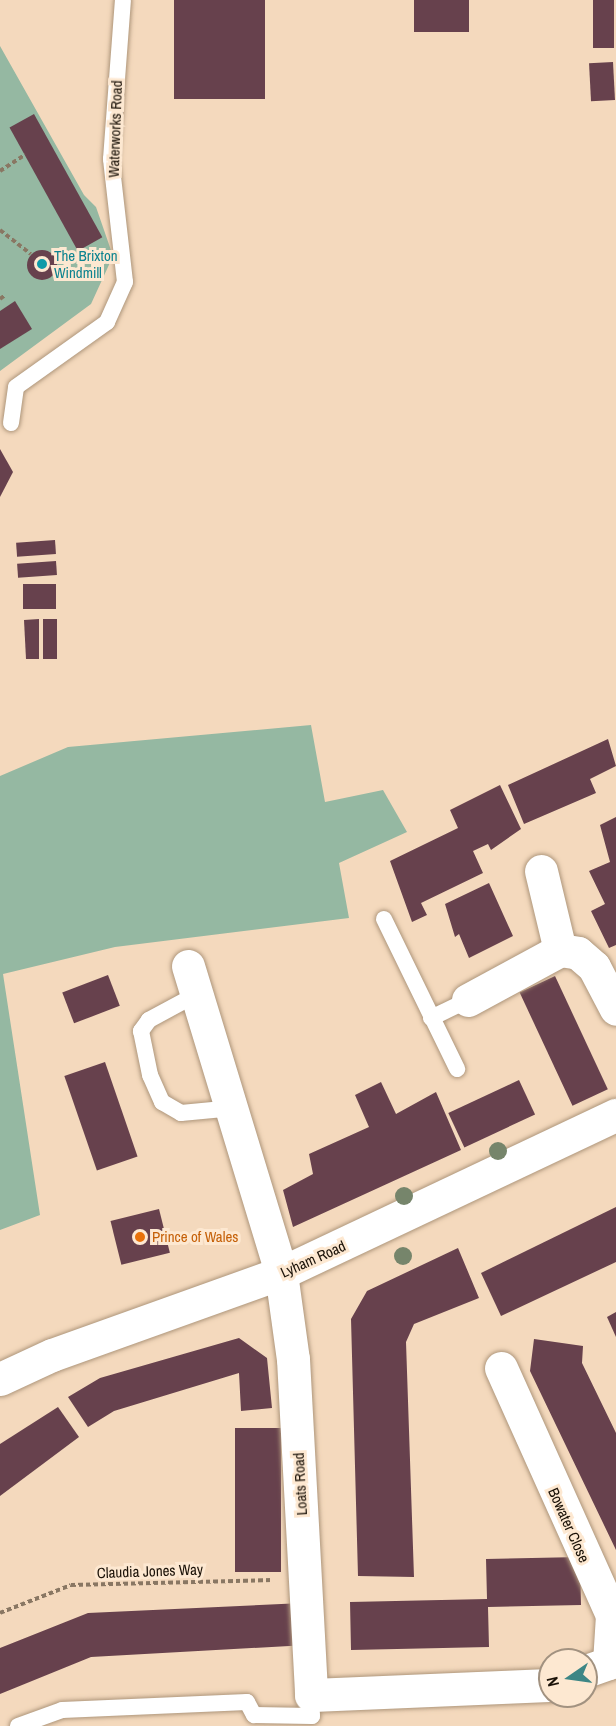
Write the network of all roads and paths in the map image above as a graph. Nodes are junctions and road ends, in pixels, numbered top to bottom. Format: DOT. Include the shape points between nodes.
graph roads {
  1 [pos="123,0"];
  2 [pos="24,155"];
  3 [pos="0,171"];
  4 [pos="0,230"];
  5 [pos="31,255"];
  6 [pos="10,423"];
  7 [pos="541,871"];
  8 [pos="384,919"];
  9 [pos="560,950"];
  10 [pos="193,980"];
  11 [pos="468,1000"];
  12 [pos="616,1009"];
  13 [pos="431,1018"];
  14 [pos="457,1069"];
  15 [pos="234,1108"];
  16 [pos="616,1115"];
  17 [pos="281,1273"];
  18 [pos="501,1368"];
  19 [pos="0,1379"];
  20 [pos="306,1579"];
  21 [pos="0,1613"];
  22 [pos="598,1667"];
  23 [pos="538,1686"];
  24 [pos="311,1695"];
  25 [pos="18,1726"];
  1 -- 6 [label="lane, Waterworks Road" via="111,159 125,282 107,322 16,387"];
  2 -- 3 [label="path"];
  4 -- 5 [label="path"];
  7 -- 9 [label="street"];
  8 -- 13 [label="lane"];
  9 -- 11 [label="street"];
  9 -- 12 [label="street" via="578,953 594,967"];
  10 -- 15 [label="street, Loats Road"];
  10 -- 15 [label="lane" via="141,1031 150,1075 162,1102 181,1113"];
  11 -- 13 [label="lane"];
  13 -- 14 [label="lane"];
  15 -- 17 [label="street, Loats Road"];
  16 -- 17 [label="street, Lyham Road"];
  17 -- 19 [label="street, Lyham Road" via="52,1354"];
  17 -- 20 [label="street, Loats Road" via="293,1359"];
  18 -- 22 [label="street, Bowater Close" via="612,1615 609,1663"];
  20 -- 21 [label="path, Claudia Jones Way" via="71,1586"];
  20 -- 24 [label="street, Loats Road"];
  23 -- 24 [label="street"];
  24 -- 25 [label="lane" via="312,1716 254,1715 247,1702 62,1710"];
}
